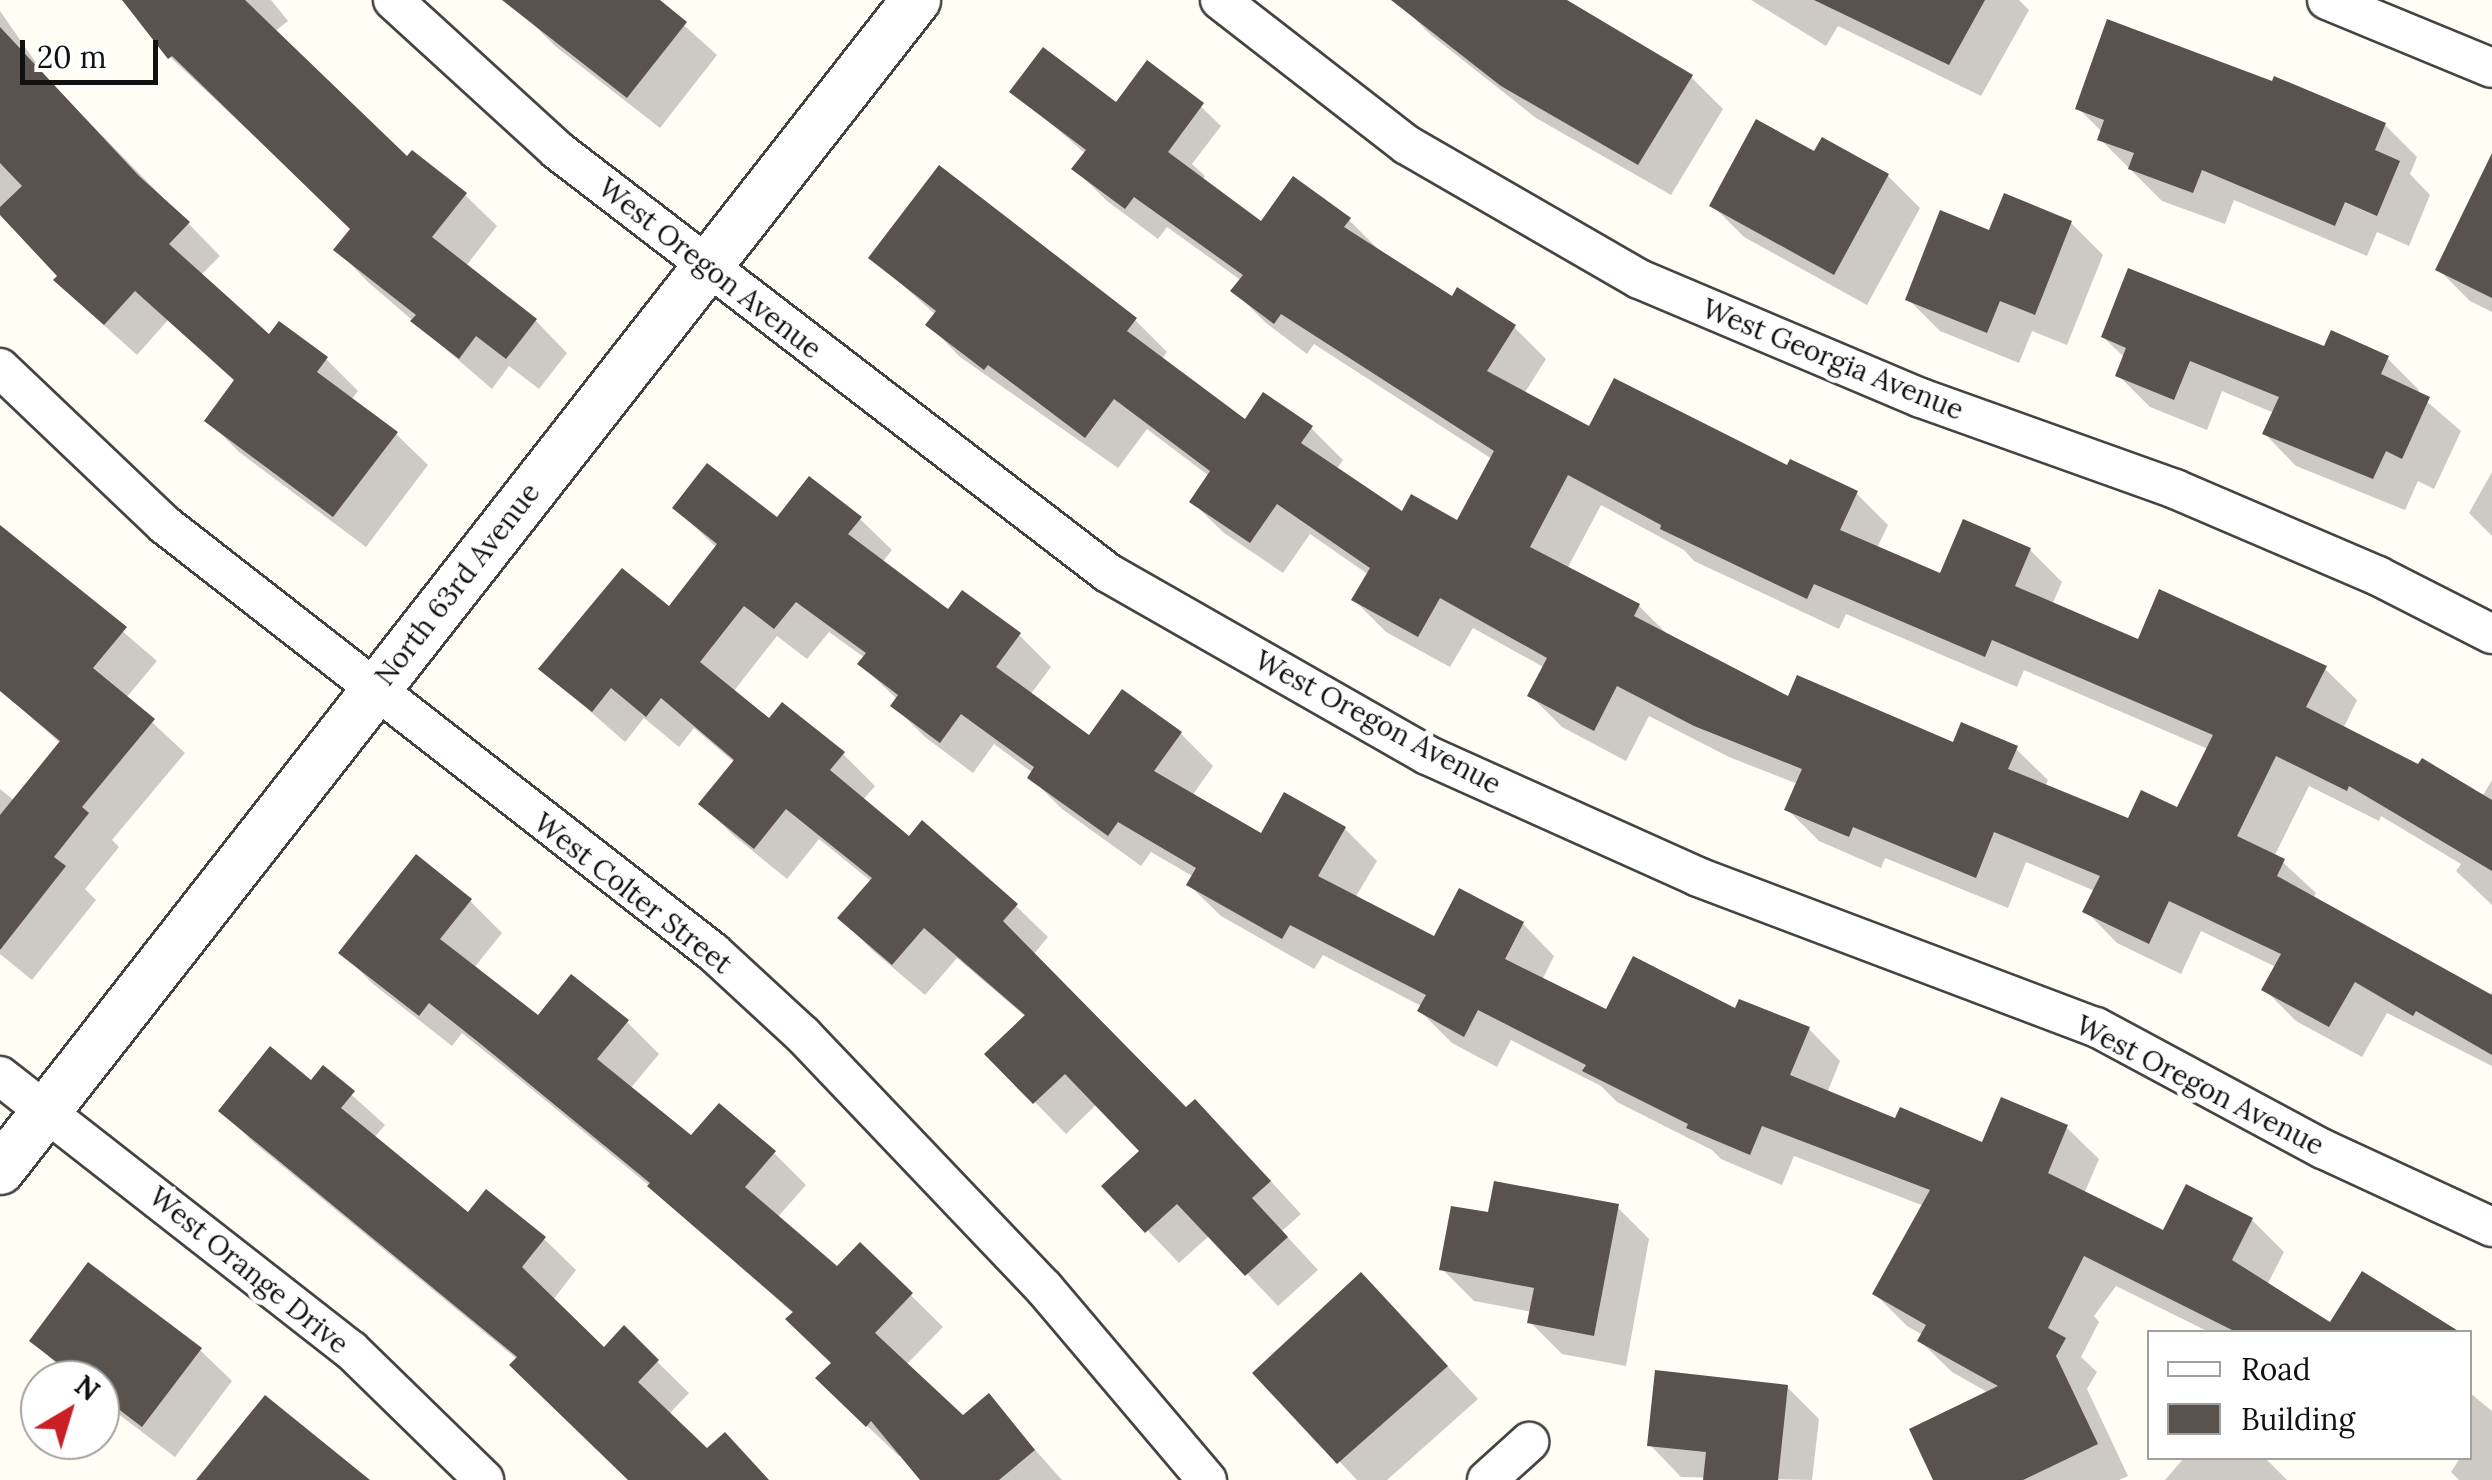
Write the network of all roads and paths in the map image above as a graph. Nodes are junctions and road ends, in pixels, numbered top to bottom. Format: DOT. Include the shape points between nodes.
graph roads {
  1 [pos="393,0"];
  2 [pos="916,0"];
  3 [pos="1220,0"];
  4 [pos="2327,0"];
  5 [pos="2492,68"];
  6 [pos="709,267"];
  7 [pos="0,368"];
  8 [pos="2492,634"];
  9 [pos="373,691"];
  10 [pos="0,1076"];
  11 [pos="48,1110"];
  12 [pos="0,1170"];
  13 [pos="2492,1227"];
  14 [pos="1529,1442"];
  15 [pos="484,1480"];
  16 [pos="1207,1480"];
  17 [pos="1488,1480"];
  1 -- 6 [label="street, West Oregon Avenue" via="557,150"];
  2 -- 6 [label="street, North 63rd Avenue"];
  3 -- 8 [label="street, West Georgia Avenue" via="1407,144 1640,279 1921,398 2175,489 2378,576"];
  4 -- 5 [label="street"];
  6 -- 9 [label="street, North 63rd Avenue"];
  6 -- 13 [label="street, West Oregon Avenue" via="1108,573 1428,755 1698,877 2096,1027 2322,1148"];
  7 -- 9 [label="street, West Colter Street" via="165,525"];
  9 -- 11 [label="street, North 63rd Avenue"];
  9 -- 16 [label="street, West Colter Street" via="713,952 804,1034 1044,1288"];
  10 -- 11 [label="street, West Orange Drive"];
  11 -- 12 [label="street, North 63rd Avenue"];
  11 -- 15 [label="street, West Orange Drive" via="351,1350"];
  14 -- 17 [label="street"];
}
